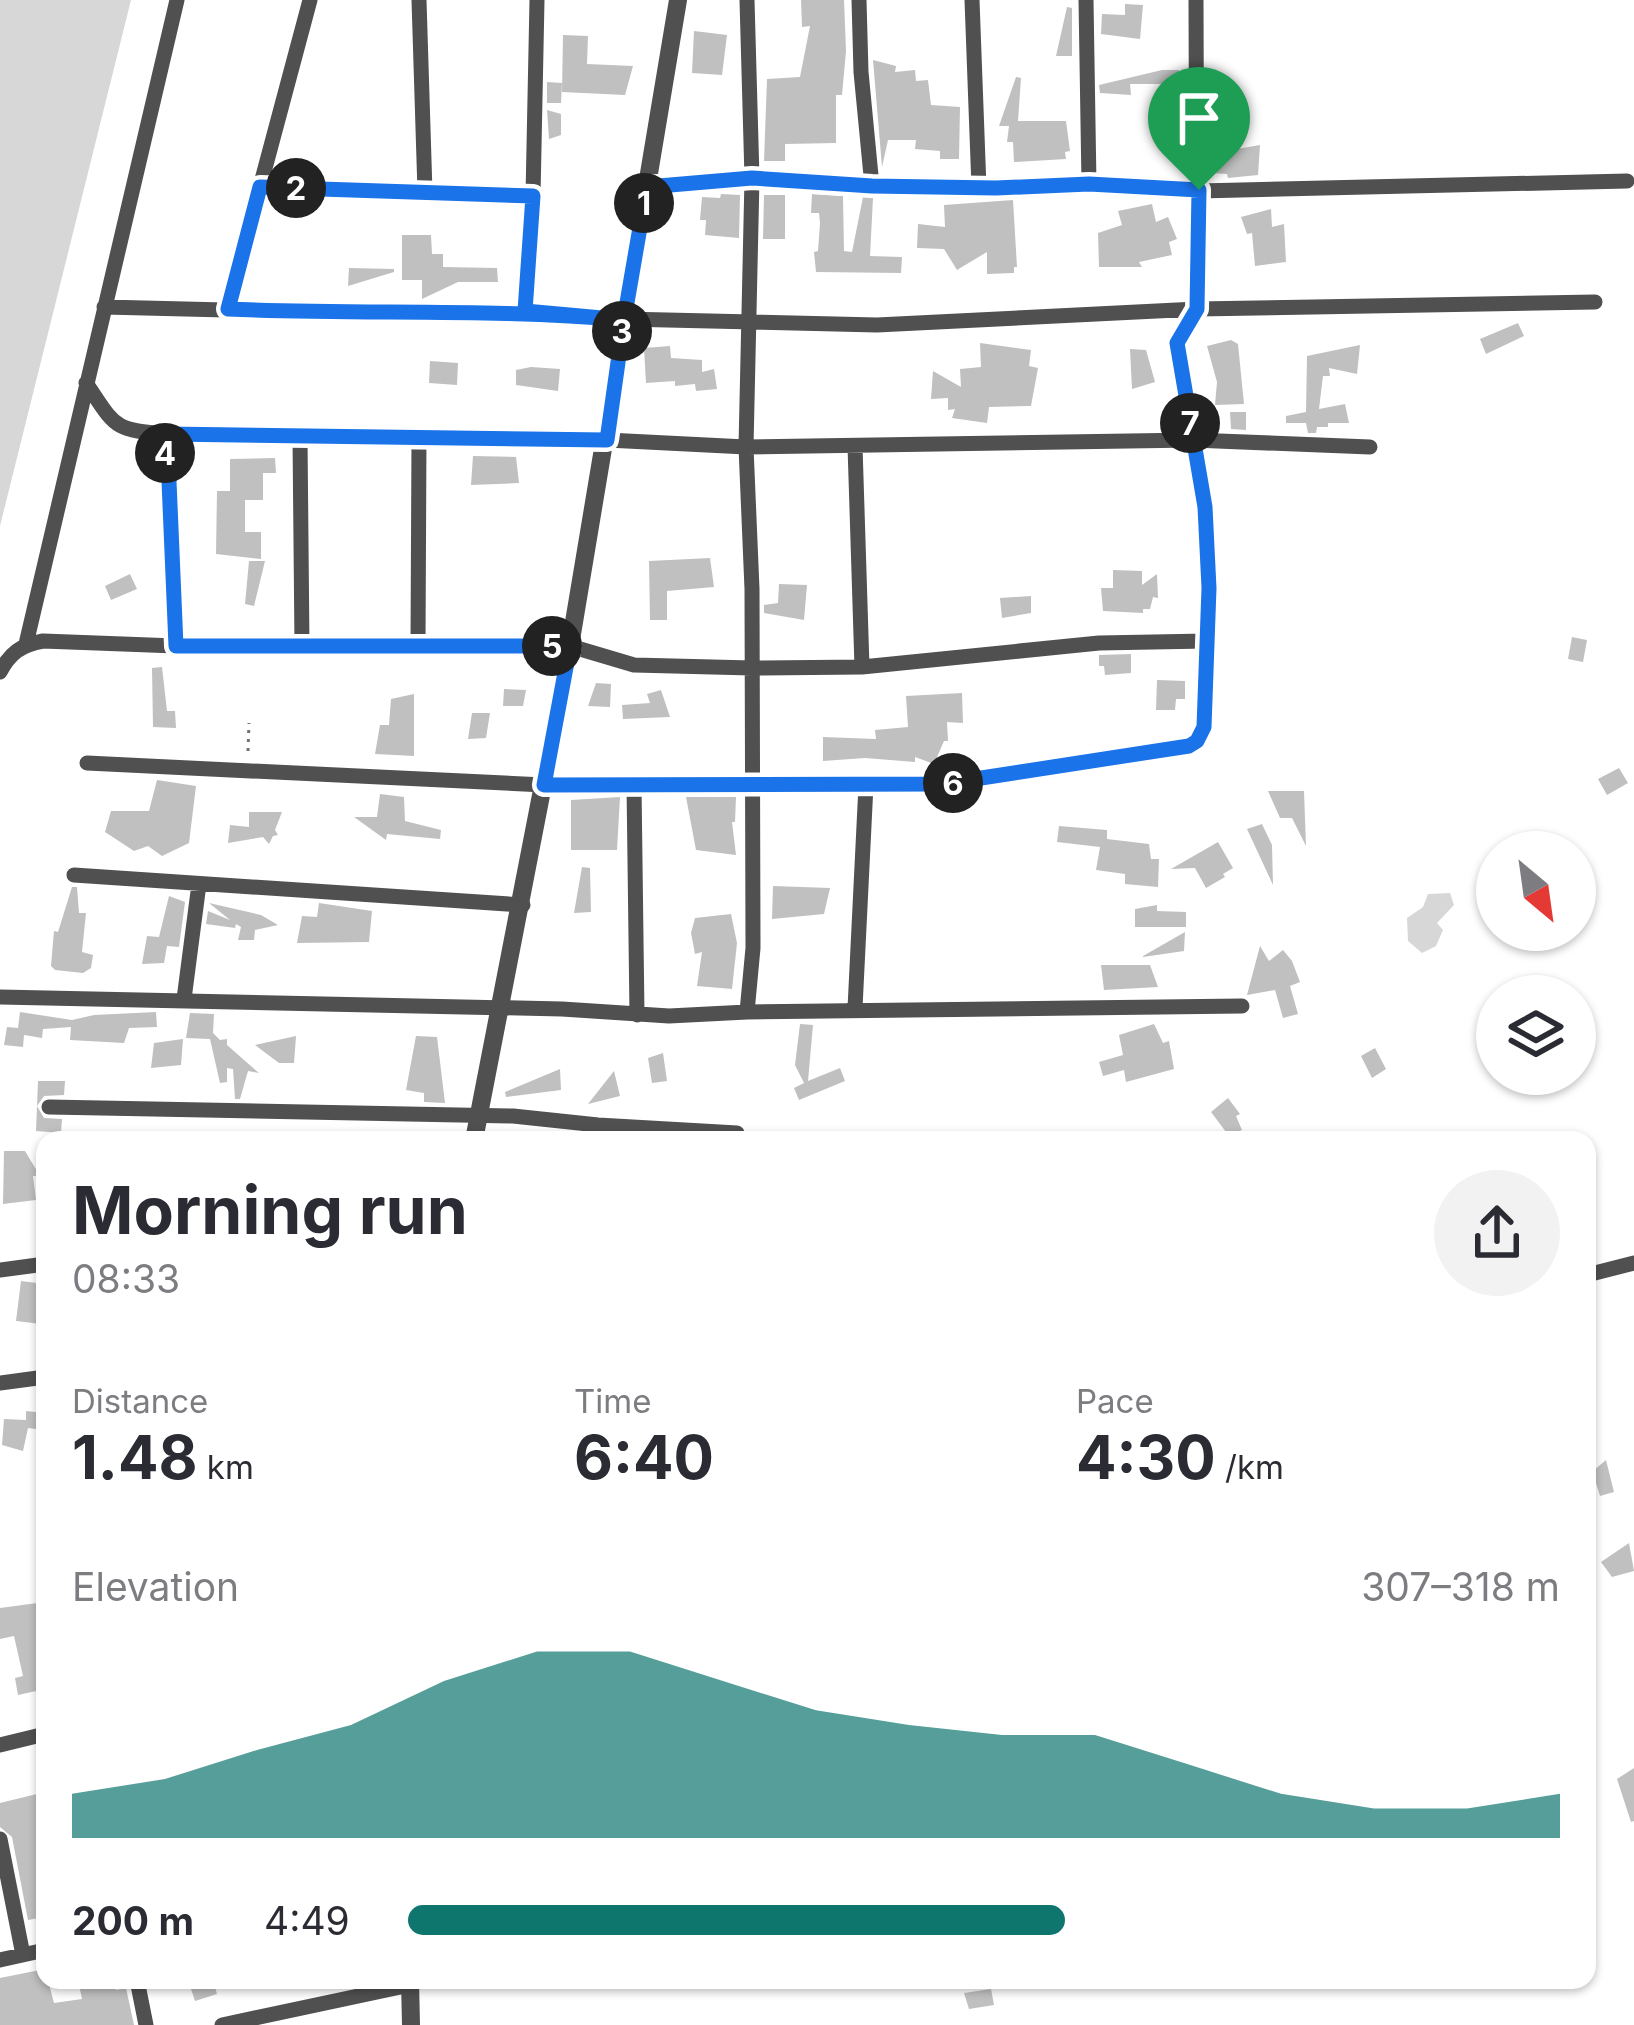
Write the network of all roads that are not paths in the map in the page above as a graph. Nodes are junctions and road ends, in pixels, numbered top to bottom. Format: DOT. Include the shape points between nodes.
graph roads {
  1 [pos="177,0"];
  2 [pos="310,0"];
  3 [pos="419,0"];
  4 [pos="537,0"];
  5 [pos="678,0"];
  6 [pos="747,0"];
  7 [pos="859,0"];
  8 [pos="972,0"];
  9 [pos="1086,0"];
  10 [pos="1196,0"];
  11 [pos="752,178"];
  12 [pos="1627,181"];
  13 [pos="1089,184"];
  14 [pos="872,186"];
  15 [pos="260,187"];
  16 [pos="647,187"];
  17 [pos="979,188"];
  18 [pos="1199,190"];
  19 [pos="425,192"];
  20 [pos="533,196"];
  21 [pos="1595,302"];
  22 [pos="104,307"];
  23 [pos="228,309"];
  24 [pos="1197,309"];
  25 [pos="525,311"];
  26 [pos="624,320"];
  27 [pos="748,324"];
  28 [pos="86,383"];
  29 [pos="167,434"];
  30 [pos="419,436"];
  31 [pos="300,438"];
  32 [pos="607,440"];
  33 [pos="1193,440"];
  34 [pos="855,446"];
  35 [pos="746,447"];
  36 [pos="1370,447"];
  37 [pos="1207,641"];
  38 [pos="26,644"];
  39 [pos="418,644"];
  40 [pos="176,646"];
  41 [pos="302,646"];
  42 [pos="570,646"];
  43 [pos="862,667"];
  44 [pos="752,668"];
  45 [pos="0,672"];
  46 [pos="87,763"];
  47 [pos="544,785"];
  48 [pos="634,785"];
  49 [pos="866,785"];
  50 [pos="753,787"];
  51 [pos="74,875"];
  52 [pos="199,884"];
  53 [pos="523,905"];
  54 [pos="0,997"];
  55 [pos="184,999"];
  56 [pos="1242,1006"];
  57 [pos="855,1008"];
  58 [pos="502,1009"];
  59 [pos="747,1012"];
  60 [pos="637,1015"];
  61 [pos="49,1106"];
  62 [pos="477,1117"];
  63 [pos="475,1131"];
  64 [pos="702,1131"];
  65 [pos="1634,1263"];
  66 [pos="36,1265"];
  67 [pos="0,1270"];
  68 [pos="1596,1273"];
  69 [pos="36,1377"];
  70 [pos="0,1383"];
  71 [pos="36,1736"];
  72 [pos="0,1745"];
  73 [pos="0,1839"];
  74 [pos="36,1952"];
  75 [pos="23,1954"];
  76 [pos="0,1960"];
  77 [pos="139,1989"];
  78 [pos="383,1989"];
  79 [pos="410,1989"];
  80 [pos="146,2025"];
  81 [pos="222,2025"];
  82 [pos="411,2025"];
  1 -- 22 [label="street"];
  2 -- 15 [label="street"];
  3 -- 19 [label="street"];
  4 -- 20 [label="street"];
  5 -- 16 [label="street"];
  6 -- 11 [label="street"];
  7 -- 14 [label="street"];
  8 -- 17 [label="street"];
  9 -- 13 [label="street"];
  10 -- 18 [label="street"];
  11 -- 14 [label="street"];
  11 -- 16 [label="street"];
  11 -- 27 [label="street"];
  12 -- 18 [label="street"];
  13 -- 17 [label="street"];
  13 -- 18 [label="street"];
  14 -- 17 [label="street"];
  15 -- 19 [label="street"];
  15 -- 23 [label="street"];
  16 -- 26 [label="street"];
  18 -- 24 [label="street"];
  19 -- 20 [label="street"];
  20 -- 25 [label="street"];
  21 -- 24 [label="street"];
  22 -- 23 [label="street"];
  22 -- 28 [label="street"];
  23 -- 25 [label="street"];
  24 -- 27 [label="street"];
  24 -- 33 [label="street" via="1177,343"];
  25 -- 26 [label="street"];
  26 -- 27 [label="street"];
  26 -- 32 [label="street"];
  27 -- 35 [label="street"];
  28 -- 29 [label="street" via="113,423"];
  28 -- 38 [label="street"];
  29 -- 31 [label="street"];
  29 -- 40 [label="street"];
  30 -- 31 [label="street"];
  30 -- 32 [label="street"];
  30 -- 39 [label="street"];
  31 -- 41 [label="street"];
  32 -- 35 [label="street"];
  32 -- 42 [label="street"];
  33 -- 34 [label="street"];
  33 -- 36 [label="street"];
  33 -- 37 [label="street" via="1205,507"];
  34 -- 35 [label="street"];
  34 -- 43 [label="street"];
  35 -- 44 [label="street"];
  37 -- 43 [label="street" via="1099,643"];
  37 -- 49 [label="street" via="1204,727 1189,746 942,784"];
  38 -- 40 [label="street"];
  38 -- 45 [label="street"];
  39 -- 41 [label="street"];
  39 -- 42 [label="street"];
  40 -- 41 [label="street"];
  42 -- 44 [label="street" via="634,665"];
  42 -- 47 [label="street"];
  43 -- 44 [label="street"];
  44 -- 50 [label="street"];
  46 -- 47 [label="street"];
  47 -- 48 [label="street"];
  47 -- 53 [label="street"];
  48 -- 50 [label="street"];
  48 -- 60 [label="street"];
  49 -- 50 [label="street"];
  49 -- 57 [label="street"];
  50 -- 59 [label="street"];
  51 -- 52 [label="street"];
  52 -- 53 [label="street"];
  52 -- 55 [label="street"];
  53 -- 58 [label="street"];
  54 -- 55 [label="street"];
  55 -- 58 [label="street"];
  56 -- 57 [label="street"];
  57 -- 59 [label="street"];
  58 -- 60 [label="street"];
  58 -- 62 [label="street"];
  59 -- 60 [label="street"];
  61 -- 62 [label="street"];
  62 -- 63 [label="street"];
  62 -- 64 [label="street"];
  65 -- 68 [label="street"];
  66 -- 67 [label="street"];
  69 -- 70 [label="street"];
  71 -- 72 [label="street"];
  73 -- 75 [label="street"];
  74 -- 75 [label="street"];
  75 -- 76 [label="street"];
  77 -- 80 [label="street"];
  78 -- 81 [label="street"];
  79 -- 82 [label="street"];
}
